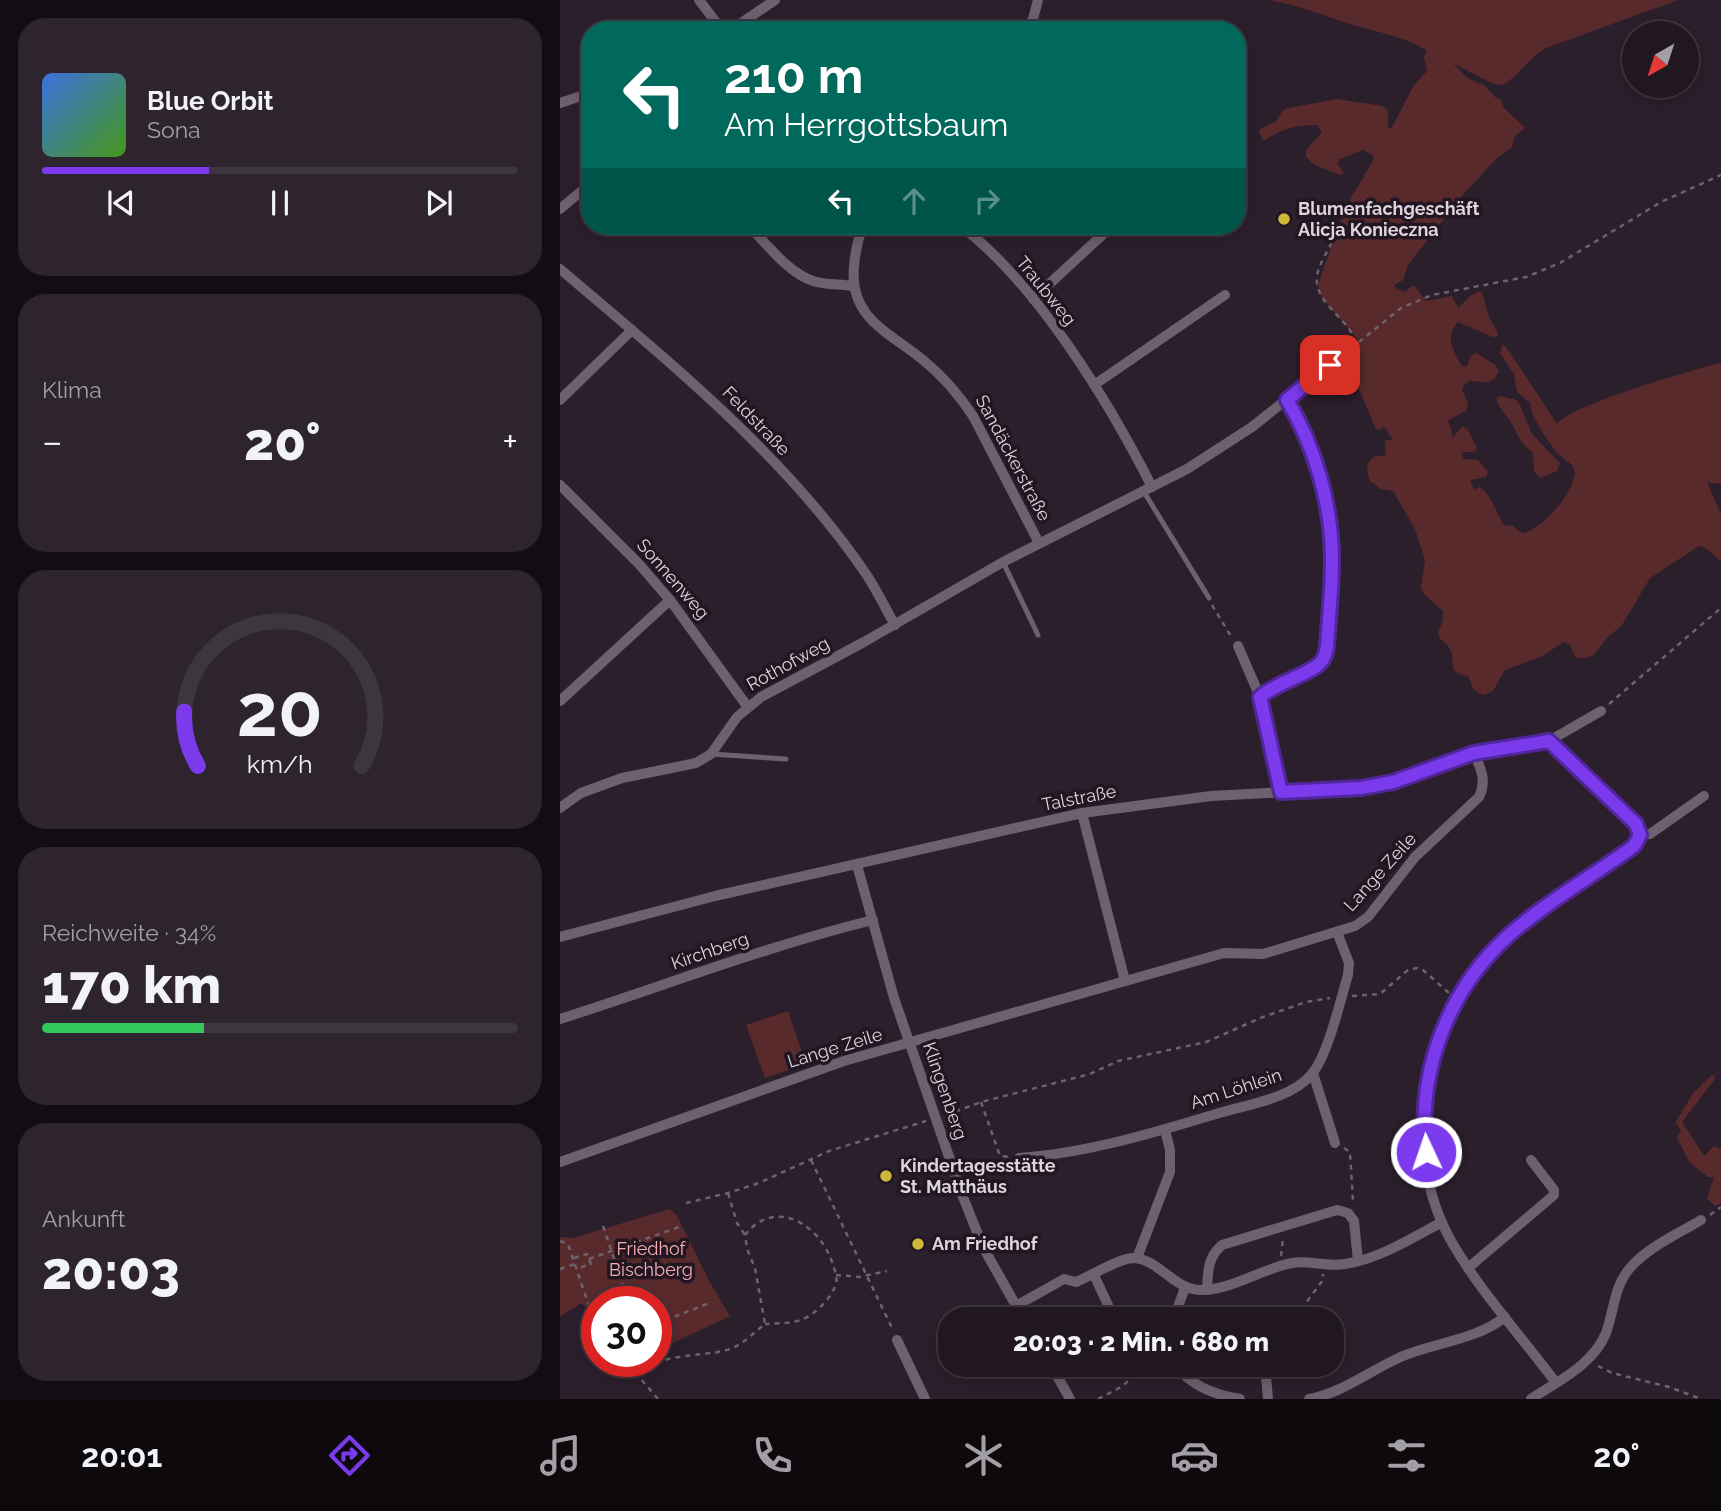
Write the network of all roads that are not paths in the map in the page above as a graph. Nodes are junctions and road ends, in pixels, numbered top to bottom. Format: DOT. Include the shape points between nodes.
graph roads {
  1 [pos="699,0"];
  2 [pos="775,0"];
  3 [pos="1038,0"];
  4 [pos="715,21"];
  5 [pos="744,21"];
  6 [pos="1032,21"];
  7 [pos="581,96"];
  8 [pos="560,103"];
  9 [pos="581,192"];
  10 [pos="560,209"];
  11 [pos="758,235"];
  12 [pos="861,235"];
  13 [pos="971,235"];
  14 [pos="1102,235"];
  15 [pos="560,269"];
  16 [pos="852,286"];
  17 [pos="1225,295"];
  18 [pos="1033,299"];
  19 [pos="632,330"];
  20 [pos="1354,346"];
  21 [pos="1094,385"];
  22 [pos="560,400"];
  23 [pos="1287,400"];
  24 [pos="560,485"];
  25 [pos="1148,490"];
  26 [pos="1039,543"];
  27 [pos="1003,562"];
  28 [pos="1209,598"];
  29 [pos="670,600"];
  30 [pos="895,625"];
  31 [pos="1038,635"];
  32 [pos="1238,646"];
  33 [pos="1260,697"];
  34 [pos="560,701"];
  35 [pos="747,706"];
  36 [pos="1601,711"];
  37 [pos="1549,741"];
  38 [pos="1474,753"];
  39 [pos="710,754"];
  40 [pos="786,759"];
  41 [pos="1281,792"];
  42 [pos="1704,796"];
  43 [pos="560,808"];
  44 [pos="1083,813"];
  45 [pos="1640,835"];
  46 [pos="857,865"];
  47 [pos="873,920"];
  48 [pos="1337,932"];
  49 [pos="560,937"];
  50 [pos="1125,981"];
  51 [pos="560,1019"];
  52 [pos="910,1044"];
  53 [pos="1313,1073"];
  54 [pos="1165,1130"];
  55 [pos="1335,1143"];
  56 [pos="1019,1158"];
  57 [pos="1531,1160"];
  58 [pos="560,1162"];
  59 [pos="1701,1220"];
  60 [pos="1442,1222"];
  61 [pos="1137,1258"];
  62 [pos="1359,1261"];
  63 [pos="1468,1268"];
  64 [pos="1094,1275"];
  65 [pos="1185,1288"];
  66 [pos="1206,1290"];
  67 [pos="1016,1306"];
  68 [pos="1109,1307"];
  69 [pos="1177,1307"];
  70 [pos="1505,1317"];
  71 [pos="897,1340"];
  72 [pos="1058,1377"];
  73 [pos="1187,1377"];
  74 [pos="1266,1377"];
  75 [pos="1556,1383"];
  76 [pos="925,1399"];
  77 [pos="1070,1399"];
  78 [pos="1240,1399"];
  79 [pos="1268,1399"];
  80 [pos="1309,1399"];
  81 [pos="1531,1399"];
  1 -- 4 [label="street"];
  2 -- 5 [label="street"];
  3 -- 6 [label="street"];
  7 -- 8 [label="street"];
  9 -- 10 [label="street"];
  11 -- 16 [label="street" via="804,277"];
  12 -- 16 [label="street"];
  13 -- 18 [label="street, Traubweg"];
  14 -- 18 [label="street"];
  15 -- 19 [label="street, Feldstraße"];
  16 -- 26 [label="street, Sandäckerstraße" via="865,314 923,360 963,400"];
  17 -- 21 [label="street"];
  18 -- 21 [label="street, Traubweg"];
  19 -- 22 [label="street"];
  19 -- 30 [label="street, Feldstraße" via="698,387 807,498 867,575"];
  20 -- 23 [label="street, Rothofweg"];
  21 -- 25 [label="street, Traubweg"];
  23 -- 25 [label="street, Rothofweg" via="1223,448"];
  23 -- 33 [label="street" via="1304,432 1327,509 1332,557 1327,646 1316,667"];
  24 -- 29 [label="street, Sonnenweg"];
  25 -- 26 [label="street, Rothofweg"];
  25 -- 28 [label="lane"];
  26 -- 27 [label="street, Rothofweg"];
  27 -- 30 [label="street, Rothofweg"];
  27 -- 31 [label="lane"];
  29 -- 34 [label="street"];
  29 -- 35 [label="street, Sonnenweg"];
  30 -- 35 [label="street, Rothofweg"];
  32 -- 33 [label="street"];
  33 -- 41 [label="street"];
  35 -- 39 [label="street, Rothofweg"];
  36 -- 37 [label="street, Talstraße"];
  37 -- 38 [label="street, Talstraße"];
  37 -- 45 [label="street" via="1636,824"];
  38 -- 41 [label="street, Talstraße" via="1393,782"];
  38 -- 48 [label="street, Lange Zeile" via="1484,786 1479,797 1415,857 1368,917"];
  39 -- 40 [label="lane"];
  39 -- 43 [label="street" via="696,763 600,785"];
  41 -- 44 [label="street, Talstraße"];
  42 -- 45 [label="street" via="1650,834"];
  44 -- 46 [label="street, Talstraße"];
  44 -- 50 [label="street"];
  45 -- 60 [label="street" via="1634,846 1506,938 1457,999 1436,1046 1424,1107 1428,1168"];
  46 -- 47 [label="street, Klingenberg"];
  46 -- 49 [label="street, Talstraße"];
  47 -- 51 [label="street, Kirchberg" via="805,937"];
  47 -- 52 [label="street, Klingenberg"];
  48 -- 50 [label="street, Lange Zeile" via="1263,954 1224,953"];
  48 -- 53 [label="street" via="1349,963 1348,975"];
  50 -- 52 [label="street, Lange Zeile"];
  52 -- 58 [label="street, Lange Zeile" via="844,1061"];
  52 -- 67 [label="street, Klingenberg" via="976,1231"];
  53 -- 54 [label="street, Am Löhlein" via="1294,1088 1266,1099"];
  53 -- 55 [label="street"];
  54 -- 56 [label="street, Am Löhlein"];
  54 -- 61 [label="street" via="1170,1172"];
  57 -- 63 [label="street" via="1554,1195"];
  59 -- 75 [label="street" via="1629,1269 1617,1291 1605,1333 1589,1360"];
  60 -- 62 [label="street"];
  60 -- 63 [label="street"];
  61 -- 64 [label="street"];
  61 -- 65 [label="street"];
  62 -- 66 [label="street" via="1283,1266"];
  62 -- 66 [label="street" via="1354,1221 1337,1210 1222,1245 1209,1262"];
  63 -- 70 [label="street"];
  64 -- 67 [label="street" via="1076,1282 1064,1279"];
  64 -- 68 [label="street"];
  65 -- 66 [label="street"];
  65 -- 69 [label="street"];
  70 -- 75 [label="street"];
  70 -- 80 [label="street" via="1481,1332 1406,1355"];
  71 -- 76 [label="street"];
  72 -- 77 [label="street"];
  73 -- 78 [label="street" via="1203,1389"];
  74 -- 79 [label="street"];
  75 -- 81 [label="street"];
}
